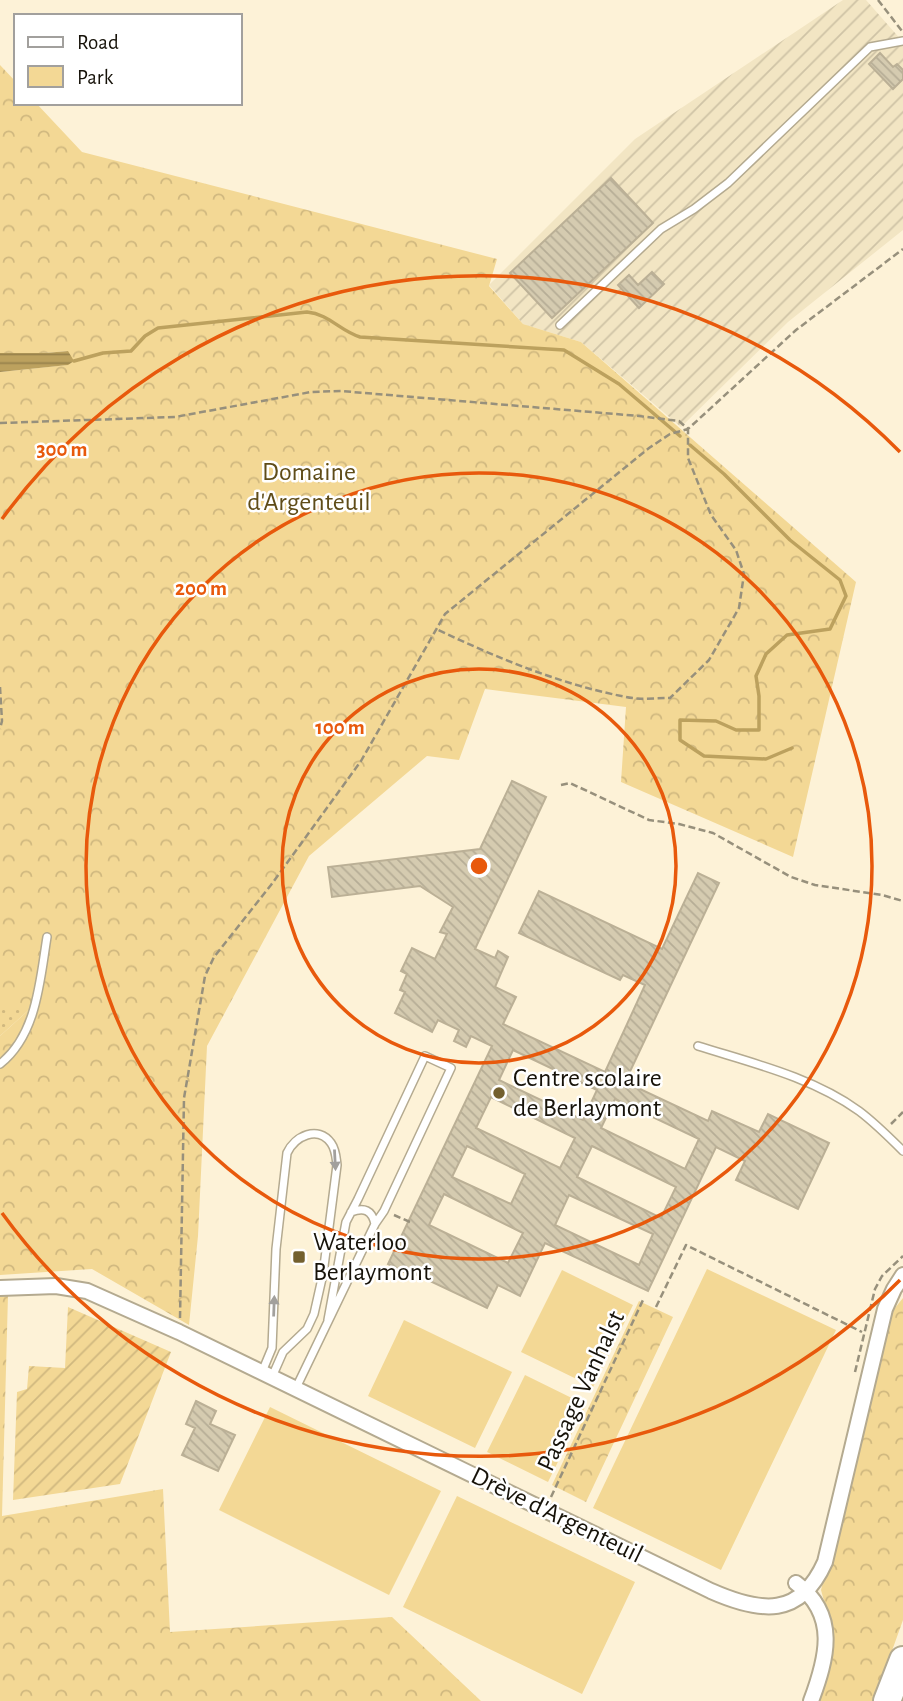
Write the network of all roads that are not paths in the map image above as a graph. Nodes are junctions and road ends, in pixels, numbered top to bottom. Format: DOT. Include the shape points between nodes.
graph roads {
  1 [pos="903,41"];
  2 [pos="560,324"];
  3 [pos="47,937"];
  4 [pos="698,1046"];
  5 [pos="0,1064"];
  6 [pos="903,1151"];
  7 [pos="350,1212"];
  8 [pos="375,1224"];
  9 [pos="903,1275"];
  10 [pos="0,1288"];
  11 [pos="328,1320"];
  12 [pos="267,1374"];
  13 [pos="296,1388"];
  14 [pos="801,1587"];
  15 [pos="903,1660"];
  16 [pos="811,1701"];
  17 [pos="887,1701"];
  1 -- 2 [label="lane" via="870,47 728,183 661,229"];
  3 -- 5 [label="lane" via="35,1006 18,1047"];
  4 -- 6 [label="lane" via="818,1089 858,1110"];
  7 -- 8 [label="lane" via="367,1210"];
  7 -- 8 [label="lane" via="425,1056 451,1068"];
  7 -- 11 [label="lane"];
  8 -- 11 [label="lane"];
  9 -- 14 [label="street" via="885,1309 825,1562 817,1579"];
  10 -- 12 [label="street, Drève d'Argenteuil" via="55,1286 87,1291"];
  11 -- 13 [label="lane"];
  12 -- 12 [label="lane, one-way" via="287,1153 309,1133 330,1141 337,1165 321,1285 307,1329"];
  12 -- 13 [label="street, Drève d'Argenteuil"];
  13 -- 14 [label="street, Drève d'Argenteuil" via="736,1602 778,1606 794,1600"];
  14 -- 16 [label="street" via="820,1609 827,1637 823,1669"];
  15 -- 17 [label="highway"];
}
